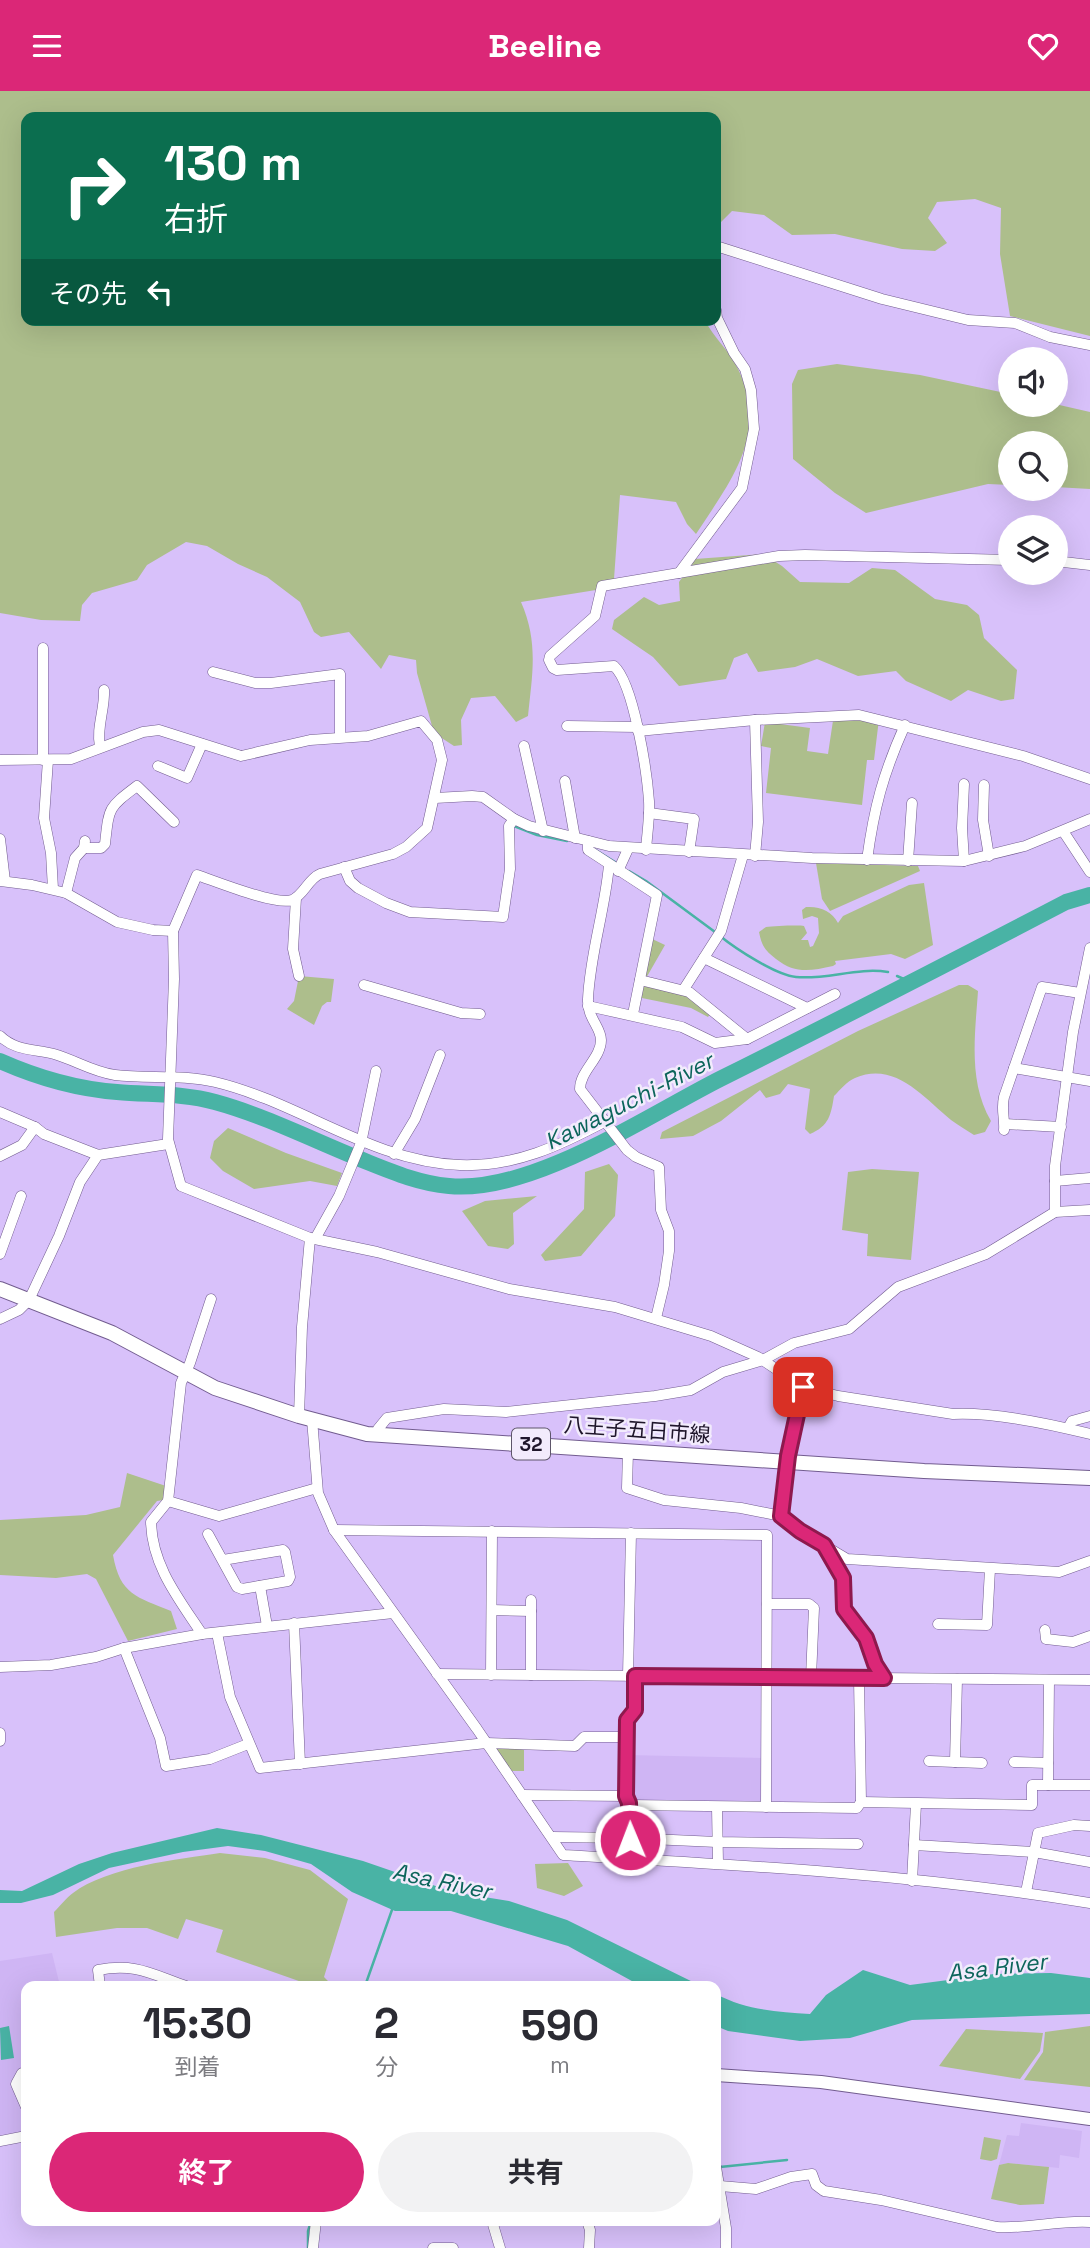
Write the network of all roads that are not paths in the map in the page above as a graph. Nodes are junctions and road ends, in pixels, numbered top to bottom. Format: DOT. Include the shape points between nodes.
graph roads {
  1 [pos="721,248"];
  2 [pos="721,326"];
  3 [pos="1090,345"];
  4 [pos="998,560"];
  5 [pos="1068,562"];
  6 [pos="1090,565"];
  7 [pos="679,573"];
  8 [pos="43,648"];
  9 [pos="213,672"];
  10 [pos="104,690"];
  11 [pos="755,720"];
  12 [pos="905,725"];
  13 [pos="567,726"];
  14 [pos="638,729"];
  15 [pos="340,737"];
  16 [pos="202,744"];
  17 [pos="524,746"];
  18 [pos="100,747"];
  19 [pos="0,760"];
  20 [pos="46,760"];
  21 [pos="158,766"];
  22 [pos="1090,779"];
  23 [pos="565,781"];
  24 [pos="964,783"];
  25 [pos="984,785"];
  26 [pos="435,798"];
  27 [pos="912,803"];
  28 [pos="649,813"];
  29 [pos="1090,819"];
  30 [pos="174,822"];
  31 [pos="512,822"];
  32 [pos="543,831"];
  33 [pos="1063,831"];
  34 [pos="575,838"];
  35 [pos="0,839"];
  36 [pos="588,841"];
  37 [pos="628,849"];
  38 [pos="646,850"];
  39 [pos="689,852"];
  40 [pos="743,855"];
  41 [pos="755,856"];
  42 [pos="989,856"];
  43 [pos="867,860"];
  44 [pos="908,861"];
  45 [pos="964,861"];
  46 [pos="344,867"];
  47 [pos="617,867"];
  48 [pos="1090,872"];
  49 [pos="3,881"];
  50 [pos="53,889"];
  51 [pos="66,893"];
  52 [pos="296,898"];
  53 [pos="173,931"];
  54 [pos="1090,948"];
  55 [pos="704,958"];
  56 [pos="299,976"];
  57 [pos="640,980"];
  58 [pos="364,985"];
  59 [pos="684,989"];
  60 [pos="1080,993"];
  61 [pos="835,994"];
  62 [pos="588,1006"];
  63 [pos="807,1008"];
  64 [pos="480,1014"];
  65 [pos="633,1014"];
  66 [pos="0,1036"];
  67 [pos="747,1039"];
  68 [pos="440,1055"];
  69 [pos="1014,1068"];
  70 [pos="376,1071"];
  71 [pos="170,1079"];
  72 [pos="1068,1079"];
  73 [pos="1090,1081"];
  74 [pos="0,1112"];
  75 [pos="607,1122"];
  76 [pos="35,1127"];
  77 [pos="1061,1127"];
  78 [pos="361,1141"];
  79 [pos="169,1144"];
  80 [pos="394,1154"];
  81 [pos="98,1155"];
  82 [pos="0,1156"];
  83 [pos="1090,1178"];
  84 [pos="1055,1181"];
  85 [pos="21,1196"];
  86 [pos="1090,1210"];
  87 [pos="1055,1212"];
  88 [pos="312,1239"];
  89 [pos="0,1254"];
  90 [pos="0,1289"];
  91 [pos="211,1299"];
  92 [pos="29,1300"];
  93 [pos="656,1318"];
  94 [pos="0,1319"];
  95 [pos="763,1360"];
  96 [pos="185,1373"];
  97 [pos="803,1387"];
  98 [pos="1090,1416"];
  99 [pos="305,1417"];
  100 [pos="1068,1428"];
  101 [pos="1090,1434"];
  102 [pos="377,1436"];
  103 [pos="628,1451"];
  104 [pos="788,1462"];
  105 [pos="1090,1478"];
  106 [pos="317,1488"];
  107 [pos="168,1501"];
  108 [pos="781,1516"];
  109 [pos="334,1530"];
  110 [pos="492,1531"];
  111 [pos="631,1533"];
  112 [pos="208,1534"];
  113 [pos="824,1545"];
  114 [pos="223,1560"];
  115 [pos="1090,1561"];
  116 [pos="990,1569"];
  117 [pos="260,1586"];
  118 [pos="767,1604"];
  119 [pos="492,1610"];
  120 [pos="393,1613"];
  121 [pos="294,1623"];
  122 [pos="938,1624"];
  123 [pos="267,1626"];
  124 [pos="1045,1630"];
  125 [pos="217,1633"];
  126 [pos="202,1634"];
  127 [pos="1090,1636"];
  128 [pos="124,1648"];
  129 [pos="0,1667"];
  130 [pos="437,1674"];
  131 [pos="491,1675"];
  132 [pos="531,1675"];
  133 [pos="631,1676"];
  134 [pos="766,1677"];
  135 [pos="811,1678"];
  136 [pos="859,1678"];
  137 [pos="884,1678"];
  138 [pos="957,1679"];
  139 [pos="1049,1680"];
  140 [pos="1090,1680"];
  141 [pos="0,1733"];
  142 [pos="627,1737"];
  143 [pos="0,1741"];
  144 [pos="486,1743"];
  145 [pos="248,1744"];
  146 [pos="929,1761"];
  147 [pos="955,1762"];
  148 [pos="1014,1762"];
  149 [pos="982,1763"];
  150 [pos="1048,1763"];
  151 [pos="300,1764"];
  152 [pos="1048,1785"];
  153 [pos="1090,1785"];
  154 [pos="522,1795"];
  155 [pos="628,1801"];
  156 [pos="862,1802"];
  157 [pos="916,1804"];
  158 [pos="717,1807"];
  159 [pos="766,1807"];
  160 [pos="1090,1826"];
  161 [pos="552,1837"];
  162 [pos="628,1838"];
  163 [pos="717,1842"];
  164 [pos="858,1844"];
  165 [pos="914,1845"];
  166 [pos="1034,1852"];
  167 [pos="1090,1862"];
  168 [pos="718,1864"];
  169 [pos="912,1881"];
  170 [pos="1026,1892"];
  171 [pos="1090,1903"];
  172 [pos="99,1981"];
  173 [pos="173,1981"];
  174 [pos="21,2075"];
  175 [pos="721,2075"];
  176 [pos="21,2096"];
  177 [pos="1090,2119"];
  178 [pos="21,2137"];
  179 [pos="0,2141"];
  180 [pos="721,2186"];
  181 [pos="721,2193"];
  182 [pos="1090,2222"];
  183 [pos="315,2226"];
  184 [pos="493,2226"];
  185 [pos="589,2226"];
  186 [pos="313,2248"];
  187 [pos="433,2248"];
  188 [pos="453,2248"];
  189 [pos="500,2248"];
  190 [pos="589,2248"];
  191 [pos="726,2248"];
  1 -- 3 [label="street" via="882,299 968,320 1015,323 1050,337"];
  2 -- 7 [label="street" via="745,369 754,429 742,488"];
  4 -- 7 [label="street" via="779,556"];
  5 -- 6 [label="street"];
  7 -- 14 [label="street" via="602,586 595,616 550,656 550,665 557,670 614,666 632,701"];
  8 -- 20 [label="street"];
  9 -- 15 [label="street" via="255,683 340,674"];
  10 -- 18 [label="street" via="97,736"];
  11 -- 12 [label="street" via="859,715"];
  11 -- 14 [label="street"];
  11 -- 41 [label="street"];
  12 -- 22 [label="street"];
  12 -- 43 [label="street" via="874,811"];
  13 -- 14 [label="street"];
  14 -- 28 [label="street"];
  15 -- 16 [label="street" via="242,756"];
  15 -- 26 [label="street" via="368,736 421,721 437,740 441,754"];
  16 -- 18 [label="street" via="159,730"];
  16 -- 21 [label="street" via="187,778"];
  17 -- 32 [label="street"];
  18 -- 20 [label="street" via="71,759"];
  19 -- 20 [label="street"];
  20 -- 50 [label="street" via="44,818"];
  23 -- 34 [label="street"];
  24 -- 45 [label="street"];
  25 -- 42 [label="street"];
  26 -- 31 [label="street" via="483,797"];
  26 -- 46 [label="street" via="426,828 406,848"];
  27 -- 44 [label="street"];
  28 -- 38 [label="street"];
  28 -- 39 [label="street" via="694,818"];
  29 -- 33 [label="street"];
  30 -- 51 [label="street" via="137,786 113,804 105,844 101,848 85,845 75,858"];
  31 -- 32 [label="street"];
  31 -- 46 [label="street" via="503,917 410,912 358,888"];
  32 -- 34 [label="street"];
  33 -- 42 [label="street"];
  33 -- 48 [label="street"];
  34 -- 36 [label="street"];
  35 -- 49 [label="street"];
  36 -- 37 [label="street"];
  36 -- 47 [label="street" via="588,850"];
  37 -- 38 [label="street"];
  37 -- 47 [label="street"];
  38 -- 39 [label="street"];
  39 -- 40 [label="street"];
  40 -- 41 [label="street"];
  40 -- 55 [label="street" via="718,935"];
  41 -- 43 [label="street"];
  42 -- 45 [label="street"];
  43 -- 44 [label="street"];
  44 -- 45 [label="street"];
  46 -- 52 [label="street" via="315,876"];
  47 -- 57 [label="street" via="657,895"];
  47 -- 62 [label="street"];
  49 -- 50 [label="street"];
  50 -- 51 [label="street"];
  51 -- 53 [label="street" via="117,922"];
  52 -- 53 [label="street" via="260,896 197,875"];
  52 -- 56 [label="street" via="293,949"];
  53 -- 71 [label="street"];
  54 -- 60 [label="street"];
  55 -- 59 [label="street"];
  55 -- 63 [label="street"];
  57 -- 59 [label="street"];
  57 -- 65 [label="street"];
  58 -- 64 [label="street" via="461,1013"];
  59 -- 67 [label="street"];
  60 -- 69 [label="street" via="1042,987"];
  60 -- 72 [label="street"];
  61 -- 63 [label="street"];
  62 -- 65 [label="street"];
  62 -- 75 [label="street" via="601,1042 580,1089"];
  63 -- 67 [label="street"];
  65 -- 67 [label="street" via="638,1019 682,1027 715,1043"];
  66 -- 71 [label="street" via="10,1045 54,1054 101,1072"];
  68 -- 80 [label="street" via="415,1119"];
  69 -- 72 [label="street"];
  69 -- 77 [label="street" via="1001,1109 1004,1127"];
  70 -- 78 [label="street"];
  71 -- 78 [label="street" via="213,1081 239,1089"];
  71 -- 79 [label="street"];
  72 -- 73 [label="street"];
  72 -- 77 [label="street"];
  74 -- 76 [label="street"];
  75 -- 80 [label="street" via="547,1150 500,1163 444,1164"];
  75 -- 93 [label="street" via="636,1157 659,1167 669,1251"];
  76 -- 81 [label="street"];
  76 -- 82 [label="street" via="22,1145"];
  77 -- 84 [label="street"];
  78 -- 80 [label="street"];
  78 -- 88 [label="street" via="338,1196"];
  79 -- 81 [label="street"];
  79 -- 88 [label="street" via="181,1186"];
  81 -- 92 [label="street" via="80,1182"];
  83 -- 84 [label="street"];
  84 -- 87 [label="street"];
  85 -- 89 [label="street"];
  86 -- 87 [label="street"];
  87 -- 95 [label="street" via="986,1254 898,1287 849,1329 794,1343"];
  88 -- 93 [label="street" via="509,1289"];
  88 -- 99 [label="street" via="302,1327"];
  90 -- 92 [label="main road, 八王子五日市線 / 32"];
  91 -- 96 [label="street"];
  92 -- 94 [label="street"];
  92 -- 96 [label="main road, 八王子五日市線 / 32" via="112,1333"];
  93 -- 95 [label="street"];
  95 -- 97 [label="street"];
  95 -- 102 [label="street" via="691,1389 655,1397 506,1412 444,1409 387,1418"];
  96 -- 99 [label="main road, 八王子五日市線 / 32" via="215,1388"];
  96 -- 107 [label="street"];
  97 -- 100 [label="street" via="838,1396"];
  97 -- 104 [label="street"];
  98 -- 100 [label="street" via="1072,1421"];
  99 -- 102 [label="main road, 八王子五日市線 / 32"];
  99 -- 106 [label="street"];
  100 -- 101 [label="street"];
  102 -- 103 [label="main road, 八王子五日市線 / 32"];
  103 -- 104 [label="main road, 八王子五日市線 / 32"];
  103 -- 108 [label="street" via="627,1488 664,1500"];
  104 -- 105 [label="main road, 八王子五日市線 / 32"];
  104 -- 108 [label="street"];
  106 -- 107 [label="street" via="219,1516"];
  106 -- 109 [label="street"];
  107 -- 126 [label="street" via="151,1522 156,1557 163,1576"];
  108 -- 113 [label="street"];
  109 -- 110 [label="street"];
  109 -- 120 [label="street"];
  110 -- 111 [label="street"];
  110 -- 119 [label="street"];
  111 -- 118 [label="street" via="766,1535"];
  111 -- 133 [label="street"];
  112 -- 114 [label="street"];
  113 -- 116 [label="street" via="847,1559"];
  113 -- 137 [label="street" via="843,1578 844,1609 866,1638"];
  114 -- 117 [label="street" via="237,1587"];
  114 -- 117 [label="street" via="283,1550 288,1581"];
  115 -- 116 [label="street" via="1059,1572"];
  116 -- 122 [label="street" via="987,1625"];
  117 -- 123 [label="street"];
  118 -- 134 [label="street"];
  118 -- 135 [label="street" via="809,1604 814,1608"];
  119 -- 131 [label="street"];
  119 -- 132 [label="street" via="531,1605"];
  120 -- 121 [label="street"];
  120 -- 130 [label="street"];
  121 -- 123 [label="street"];
  121 -- 151 [label="street"];
  123 -- 125 [label="street"];
  124 -- 127 [label="street" via="1046,1639 1073,1642"];
  125 -- 126 [label="street"];
  125 -- 145 [label="street" via="230,1697"];
  126 -- 128 [label="street"];
  128 -- 129 [label="street" via="51,1664"];
  128 -- 145 [label="street" via="160,1738 166,1766 210,1759"];
  130 -- 131 [label="street"];
  130 -- 144 [label="street"];
  131 -- 132 [label="street"];
  132 -- 133 [label="street"];
  133 -- 134 [label="street"];
  133 -- 142 [label="street" via="635,1710 627,1720"];
  134 -- 135 [label="street"];
  134 -- 159 [label="street"];
  135 -- 136 [label="street"];
  136 -- 137 [label="street"];
  136 -- 156 [label="street"];
  137 -- 138 [label="street"];
  138 -- 139 [label="street"];
  138 -- 147 [label="street"];
  139 -- 140 [label="street"];
  139 -- 150 [label="street"];
  141 -- 143 [label="street"];
  142 -- 144 [label="street" via="584,1737 575,1746"];
  142 -- 155 [label="street"];
  144 -- 151 [label="street"];
  144 -- 154 [label="street"];
  145 -- 151 [label="street" via="260,1768"];
  146 -- 147 [label="street"];
  147 -- 149 [label="street"];
  148 -- 150 [label="street"];
  150 -- 152 [label="street"];
  152 -- 153 [label="street"];
  152 -- 157 [label="street" via="1032,1785 1032,1805"];
  154 -- 155 [label="street"];
  154 -- 161 [label="street"];
  155 -- 158 [label="street"];
  155 -- 162 [label="street"];
  156 -- 157 [label="street"];
  156 -- 159 [label="street" via="857,1808"];
  157 -- 165 [label="street"];
  158 -- 159 [label="street"];
  158 -- 163 [label="street"];
  160 -- 166 [label="street" via="1038,1833"];
  161 -- 162 [label="street"];
  161 -- 168 [label="street" via="563,1855"];
  162 -- 163 [label="street"];
  163 -- 164 [label="street"];
  163 -- 168 [label="street"];
  165 -- 166 [label="street"];
  165 -- 169 [label="street"];
  166 -- 167 [label="street"];
  166 -- 170 [label="street"];
  168 -- 169 [label="street"];
  169 -- 170 [label="street"];
  170 -- 171 [label="street"];
  172 -- 173 [label="street" via="98,1970 125,1966"];
  174 -- 176 [label="street" via="16,2084"];
  175 -- 177 [label="street" via="821,2083"];
  178 -- 179 [label="street"];
  180 -- 182 [label="street" via="756,2189 812,2174 824,2191 997,2227"];
  181 -- 191 [label="street"];
  183 -- 186 [label="street"];
  184 -- 189 [label="street"];
  185 -- 190 [label="street"];
  187 -- 188 [label="street"];
}
